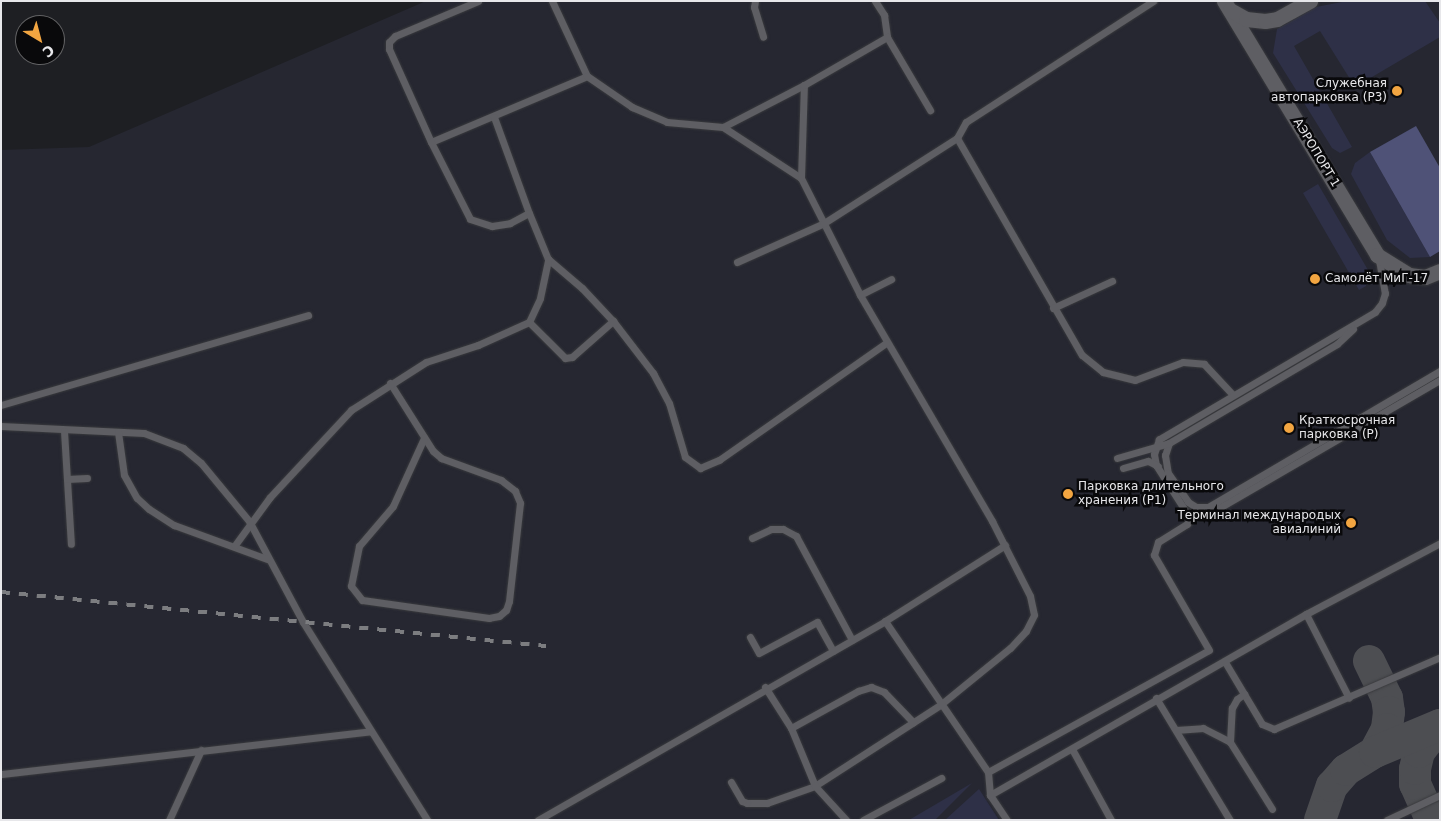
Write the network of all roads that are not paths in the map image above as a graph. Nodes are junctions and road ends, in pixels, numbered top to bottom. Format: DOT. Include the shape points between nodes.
graph roads {
  1 [pos="478,1"];
  2 [pos="552,1"];
  3 [pos="755,1"];
  4 [pos="875,1"];
  5 [pos="1153,1"];
  6 [pos="1310,1"];
  7 [pos="1226,5"];
  8 [pos="763,37"];
  9 [pos="887,37"];
  10 [pos="587,76"];
  11 [pos="804,85"];
  12 [pos="930,110"];
  13 [pos="494,117"];
  14 [pos="723,127"];
  15 [pos="956,138"];
  16 [pos="432,142"];
  17 [pos="801,178"];
  18 [pos="528,213"];
  19 [pos="824,223"];
  20 [pos="1377,255"];
  21 [pos="548,259"];
  22 [pos="737,262"];
  23 [pos="1440,271"];
  24 [pos="891,279"];
  25 [pos="1112,281"];
  26 [pos="860,296"];
  27 [pos="1053,308"];
  28 [pos="308,316"];
  29 [pos="613,321"];
  30 [pos="528,322"];
  31 [pos="1359,323"];
  32 [pos="886,343"];
  33 [pos="1440,371"];
  34 [pos="1440,380"];
  35 [pos="390,383"];
  36 [pos="1233,395"];
  37 [pos="1,405"];
  38 [pos="1,418"];
  39 [pos="4,427"];
  40 [pos="64,431"];
  41 [pos="118,432"];
  42 [pos="424,438"];
  43 [pos="1158,443"];
  44 [pos="1169,443"];
  45 [pos="1117,458"];
  46 [pos="1156,465"];
  47 [pos="1123,468"];
  48 [pos="1168,473"];
  49 [pos="67,478"];
  50 [pos="87,478"];
  51 [pos="1193,516"];
  52 [pos="250,521"];
  53 [pos="752,538"];
  54 [pos="1440,543"];
  55 [pos="71,544"];
  56 [pos="1005,544"];
  57 [pos="235,545"];
  58 [pos="267,559"];
  59 [pos="1306,614"];
  60 [pos="885,621"];
  61 [pos="750,637"];
  62 [pos="852,640"];
  63 [pos="833,650"];
  64 [pos="1440,657"];
  65 [pos="1224,662"];
  66 [pos="765,687"];
  67 [pos="1244,694"];
  68 [pos="1156,698"];
  69 [pos="1349,698"];
  70 [pos="940,705"];
  71 [pos="914,722"];
  72 [pos="791,728"];
  73 [pos="1176,730"];
  74 [pos="370,731"];
  75 [pos="1230,742"];
  76 [pos="1072,749"];
  77 [pos="201,750"];
  78 [pos="988,772"];
  79 [pos="1,774"];
  80 [pos="941,778"];
  81 [pos="731,782"];
  82 [pos="815,786"];
  83 [pos="990,795"];
  84 [pos="1440,795"];
  85 [pos="1272,809"];
  86 [pos="169,820"];
  87 [pos="427,820"];
  88 [pos="538,820"];
  89 [pos="846,820"];
  90 [pos="863,820"];
  91 [pos="1007,820"];
  92 [pos="1111,820"];
  93 [pos="1230,820"];
  94 [pos="1387,820"];
  1 -- 16 [label="lane" via="394,36 390,42 389,49"];
  2 -- 10 [label="lane"];
  3 -- 8 [label="lane"];
  4 -- 9 [label="lane" via="884,15"];
  5 -- 15 [label="lane" via="966,122"];
  6 -- 7 [label="main road" via="1277,19 1265,21 1246,19"];
  7 -- 20 [label="main road, АЭРОПОРТ 1"];
  9 -- 11 [label="lane"];
  9 -- 12 [label="lane"];
  10 -- 13 [label="lane"];
  10 -- 14 [label="lane" via="632,107 667,122"];
  11 -- 14 [label="lane"];
  11 -- 17 [label="lane"];
  13 -- 16 [label="lane"];
  13 -- 18 [label="lane"];
  14 -- 17 [label="lane"];
  15 -- 19 [label="lane"];
  15 -- 27 [label="lane"];
  16 -- 18 [label="lane" via="470,219 492,226 510,223"];
  17 -- 19 [label="lane"];
  18 -- 21 [label="lane"];
  19 -- 22 [label="lane"];
  19 -- 26 [label="lane"];
  20 -- 23 [label="main road" via="1408,275 1425,277"];
  20 -- 31 [label="lane" via="1384,273 1384,298 1375,312"];
  21 -- 29 [label="lane"];
  21 -- 30 [label="lane" via="540,298"];
  24 -- 26 [label="lane"];
  25 -- 27 [label="lane"];
  26 -- 32 [label="lane"];
  27 -- 36 [label="lane" via="1082,355 1103,372 1134,380 1193,361 1204,364"];
  28 -- 37 [label="lane"];
  29 -- 30 [label="lane" via="572,357 565,358"];
  29 -- 32 [label="lane" via="653,373 669,403 684,458 700,468 708,467 734,450"];
  30 -- 35 [label="lane" via="478,345 426,362"];
  31 -- 36 [label="lane"];
  31 -- 44 [label="lane" via="1337,344"];
  32 -- 56 [label="lane"];
  33 -- 48 [label="lane" via="1208,507 1196,507 1188,502"];
  34 -- 51 [label="lane" via="1207,515"];
  35 -- 42 [label="lane"];
  35 -- 52 [label="lane" via="351,410"];
  36 -- 43 [label="lane"];
  38 -- 39 [label="lane"];
  39 -- 40 [label="lane"];
  40 -- 41 [label="lane"];
  40 -- 49 [label="lane"];
  41 -- 52 [label="lane" via="144,433 183,448 220,483"];
  41 -- 57 [label="lane" via="124,475 137,498 174,525"];
  42 -- 42 [label="lane" via="441,458 501,480 520,503 509,601 499,616 488,618 362,600 352,586 360,546 393,506"];
  43 -- 44 [label="lane"];
  43 -- 45 [label="lane"];
  43 -- 46 [label="lane"];
  44 -- 48 [label="lane" via="1165,455"];
  46 -- 47 [label="lane" via="1148,461"];
  46 -- 48 [label="lane"];
  46 -- 51 [label="lane" via="1184,510"];
  49 -- 50 [label="lane"];
  49 -- 55 [label="lane"];
  51 -- 78 [label="lane" via="1188,524 1158,542 1154,556 1209,650"];
  52 -- 57 [label="lane"];
  52 -- 58 [label="lane"];
  53 -- 62 [label="lane" via="771,529 783,529 796,536"];
  54 -- 59 [label="lane"];
  56 -- 60 [label="lane"];
  56 -- 70 [label="lane" via="1030,596 1034,615 1026,631 1010,648"];
  57 -- 58 [label="lane"];
  58 -- 74 [label="lane"];
  59 -- 65 [label="lane"];
  59 -- 69 [label="lane"];
  60 -- 62 [label="lane"];
  60 -- 70 [label="lane"];
  61 -- 63 [label="lane" via="759,653 817,622"];
  62 -- 63 [label="lane"];
  63 -- 66 [label="lane"];
  64 -- 69 [label="lane"];
  65 -- 67 [label="lane"];
  65 -- 68 [label="lane"];
  66 -- 72 [label="lane"];
  66 -- 88 [label="lane"];
  67 -- 69 [label="lane" via="1262,724 1274,729"];
  67 -- 75 [label="lane" via="1237,698 1232,708"];
  68 -- 73 [label="lane"];
  68 -- 76 [label="lane"];
  70 -- 71 [label="lane"];
  70 -- 78 [label="lane"];
  71 -- 72 [label="lane" via="884,692 872,687 858,690"];
  71 -- 82 [label="lane"];
  72 -- 82 [label="lane"];
  73 -- 75 [label="lane" via="1203,728"];
  73 -- 93 [label="lane"];
  74 -- 77 [label="lane"];
  74 -- 87 [label="lane"];
  75 -- 85 [label="lane"];
  76 -- 83 [label="lane"];
  76 -- 92 [label="lane"];
  77 -- 79 [label="lane"];
  77 -- 86 [label="lane"];
  78 -- 83 [label="lane"];
  80 -- 90 [label="lane"];
  81 -- 82 [label="lane" via="742,801 747,803 767,803"];
  82 -- 89 [label="lane"];
  83 -- 91 [label="lane"];
  84 -- 94 [label="lane"];
}
